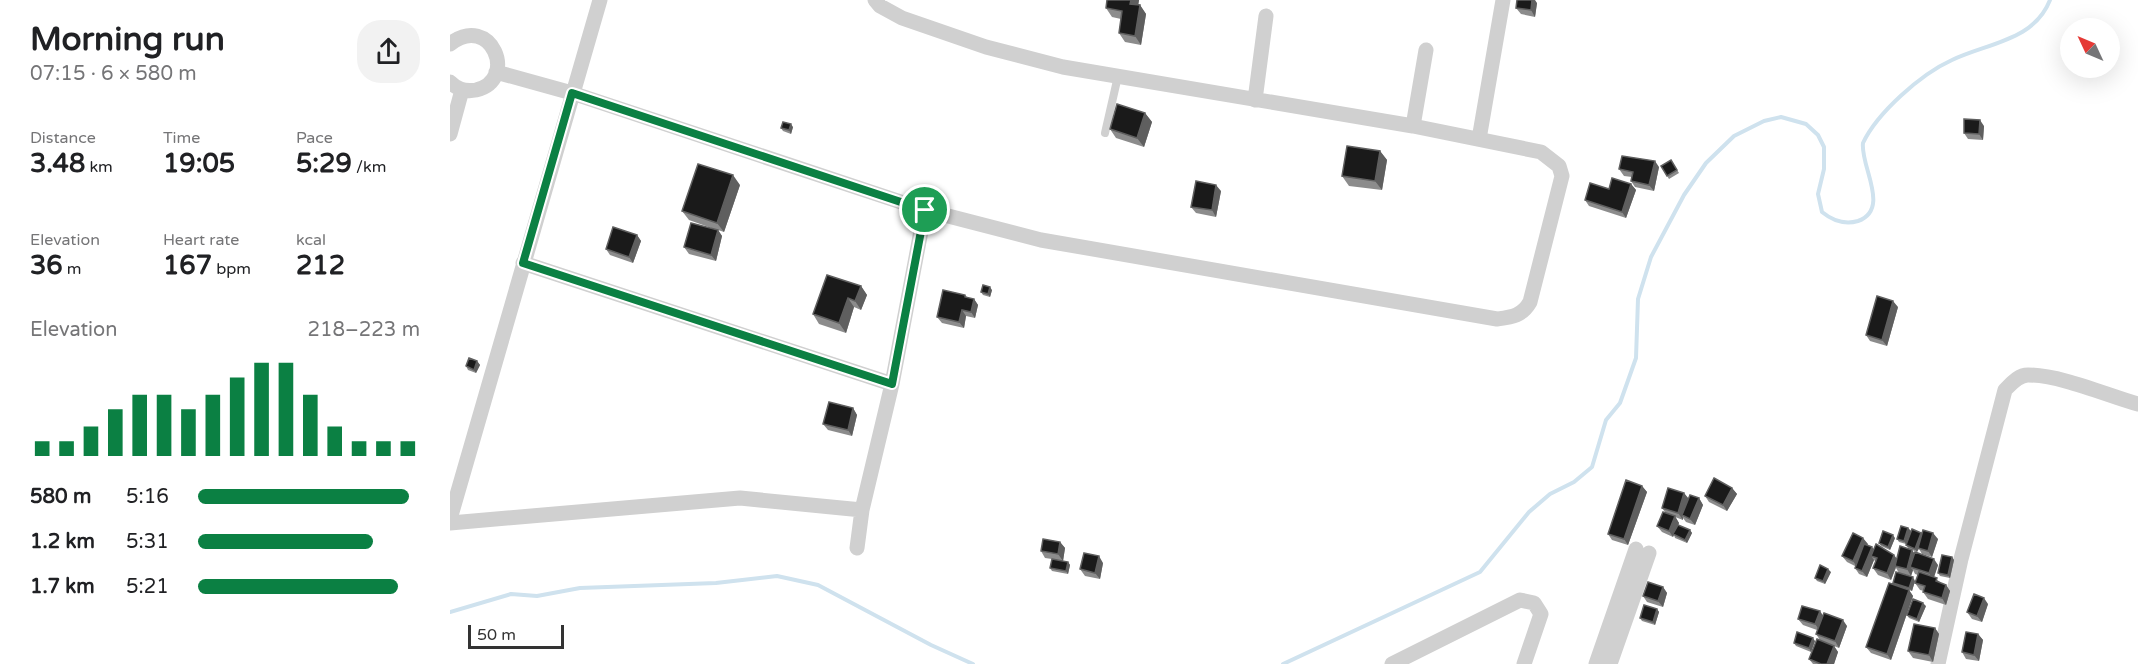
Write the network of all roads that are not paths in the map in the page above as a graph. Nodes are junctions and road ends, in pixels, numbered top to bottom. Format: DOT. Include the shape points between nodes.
graph roads {
  1 [pos="600,0"];
  2 [pos="875,0"];
  3 [pos="1503,0"];
  4 [pos="1266,16"];
  5 [pos="450,44"];
  6 [pos="1426,50"];
  7 [pos="496,72"];
  8 [pos="1118,76"];
  9 [pos="456,86"];
  10 [pos="572,93"];
  11 [pos="1255,99"];
  12 [pos="1413,126"];
  13 [pos="1105,133"];
  14 [pos="450,134"];
  15 [pos="1479,139"];
  16 [pos="925,210"];
  17 [pos="523,263"];
  18 [pos="892,384"];
  19 [pos="2138,404"];
  20 [pos="862,510"];
  21 [pos="450,521"];
  22 [pos="857,548"];
  23 [pos="1392,664"];
  24 [pos="1524,664"];
  25 [pos="1596,664"];
  26 [pos="1610,664"];
  27 [pos="1938,664"];
  1 -- 10 [label="street"];
  2 -- 8 [label="street" via="902,18 986,47 1062,67"];
  3 -- 15 [label="street"];
  4 -- 11 [label="street"];
  5 -- 7 [label="street" via="467,35 485,39 496,54"];
  6 -- 12 [label="street"];
  7 -- 9 [label="street" via="487,85 471,91"];
  7 -- 10 [label="street"];
  8 -- 11 [label="street"];
  8 -- 13 [label="lane"];
  9 -- 14 [label="street"];
  10 -- 16 [label="street"];
  10 -- 17 [label="street"];
  11 -- 12 [label="street"];
  12 -- 15 [label="street"];
  15 -- 16 [label="street" via="1541,152 1559,165 1562,176 1530,302 1515,317 1497,319 1122,255 1041,240"];
  16 -- 18 [label="street"];
  17 -- 18 [label="street"];
  17 -- 21 [label="street"];
  18 -- 20 [label="street"];
  19 -- 27 [label="street" via="2026,375 2005,390"];
  20 -- 21 [label="street" via="740,498"];
  20 -- 22 [label="street"];
  23 -- 24 [label="street" via="1520,600 1534,603 1541,614"];
  25 -- 26 [label="street" via="1643,551"];
}
